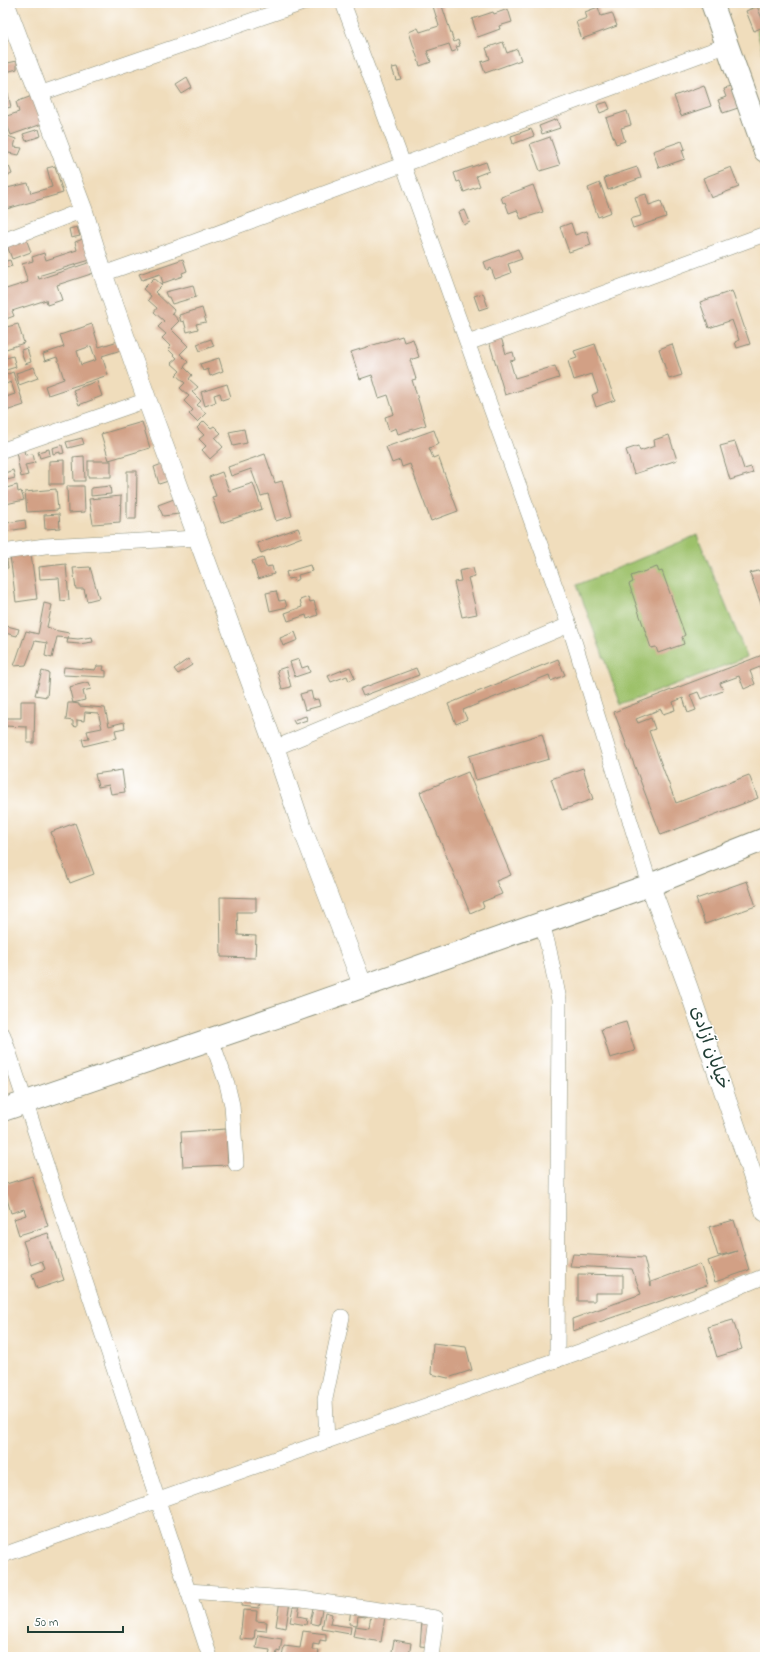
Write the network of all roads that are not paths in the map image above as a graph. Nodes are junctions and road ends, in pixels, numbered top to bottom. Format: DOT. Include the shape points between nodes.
graph roads {
  1 [pos="5,3"];
  2 [pos="303,3"];
  3 [pos="343,3"];
  4 [pos="712,3"];
  5 [pos="727,45"];
  6 [pos="39,94"];
  7 [pos="765,151"];
  8 [pos="403,164"];
  9 [pos="83,210"];
  10 [pos="765,234"];
  11 [pos="3,241"];
  12 [pos="103,274"];
  13 [pos="468,343"];
  14 [pos="147,400"];
  15 [pos="3,450"];
  16 [pos="198,538"];
  17 [pos="3,552"];
  18 [pos="569,625"];
  19 [pos="275,748"];
  20 [pos="765,839"];
  21 [pos="650,885"];
  22 [pos="542,923"];
  23 [pos="363,986"];
  24 [pos="3,1035"];
  25 [pos="211,1039"];
  26 [pos="25,1102"];
  27 [pos="3,1110"];
  28 [pos="236,1164"];
  29 [pos="765,1212"];
  30 [pos="765,1276"];
  31 [pos="342,1317"];
  32 [pos="556,1360"];
  33 [pos="326,1441"];
  34 [pos="158,1501"];
  35 [pos="3,1555"];
  36 [pos="188,1591"];
  37 [pos="210,1657"];
  38 [pos="431,1657"];
  1 -- 6 [label="street"];
  2 -- 6 [label="street"];
  3 -- 8 [label="street"];
  4 -- 5 [label="highway"];
  5 -- 7 [label="highway"];
  5 -- 8 [label="street"];
  6 -- 9 [label="street"];
  8 -- 12 [label="street"];
  8 -- 13 [label="street"];
  9 -- 11 [label="street"];
  9 -- 12 [label="street"];
  10 -- 13 [label="street"];
  12 -- 14 [label="street"];
  13 -- 18 [label="street"];
  14 -- 15 [label="street"];
  14 -- 16 [label="street"];
  16 -- 17 [label="street" via="45,546"];
  16 -- 19 [label="street"];
  18 -- 19 [label="street"];
  18 -- 21 [label="street"];
  19 -- 23 [label="street" via="301,825"];
  20 -- 21 [label="highway"];
  21 -- 22 [label="highway"];
  21 -- 29 [label="street, خیابان آزادی" via="688,987"];
  22 -- 23 [label="highway"];
  22 -- 32 [label="street" via="559,1000"];
  23 -- 25 [label="highway"];
  24 -- 26 [label="street"];
  25 -- 26 [label="highway"];
  25 -- 28 [label="street" via="232,1105"];
  26 -- 27 [label="highway"];
  26 -- 34 [label="street"];
  30 -- 32 [label="street"];
  31 -- 33 [label="street" via="325,1399"];
  32 -- 33 [label="street"];
  33 -- 34 [label="street"];
  34 -- 35 [label="street"];
  34 -- 36 [label="street"];
  36 -- 37 [label="street"];
  36 -- 38 [label="street" via="302,1599 436,1618"];
}
